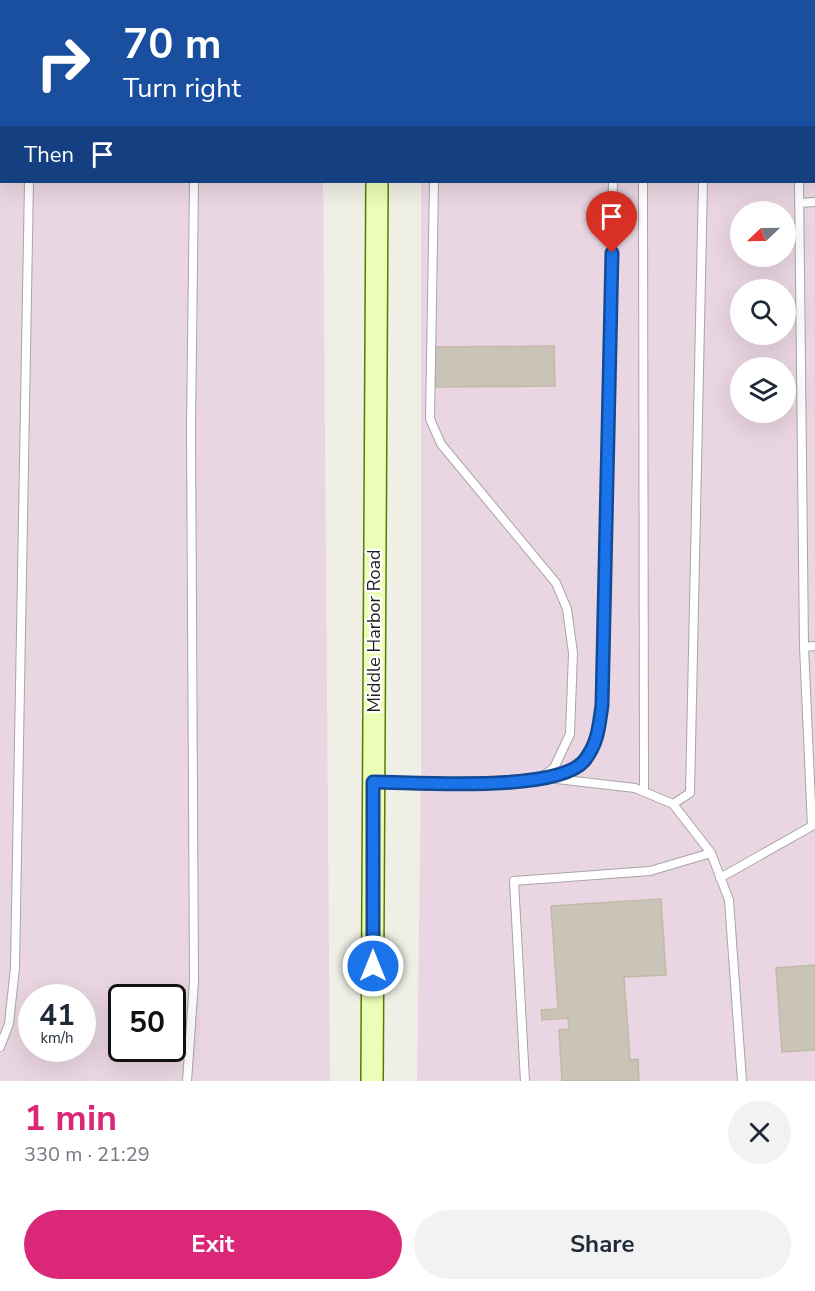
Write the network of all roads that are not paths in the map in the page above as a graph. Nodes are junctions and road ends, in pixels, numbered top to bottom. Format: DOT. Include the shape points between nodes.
graph roads {
  1 [pos="29,183"];
  2 [pos="194,183"];
  3 [pos="377,183"];
  4 [pos="434,183"];
  5 [pos="613,183"];
  6 [pos="643,183"];
  7 [pos="703,183"];
  8 [pos="799,183"];
  9 [pos="815,202"];
  10 [pos="801,203"];
  11 [pos="815,646"];
  12 [pos="804,647"];
  13 [pos="541,778"];
  14 [pos="373,782"];
  15 [pos="644,792"];
  16 [pos="673,804"];
  17 [pos="813,827"];
  18 [pos="711,853"];
  19 [pos="720,878"];
  20 [pos="0,1047"];
  21 [pos="187,1081"];
  22 [pos="372,1081"];
  23 [pos="525,1081"];
  24 [pos="742,1081"];
  1 -- 20 [label="lane" via="15,967 9,1023"];
  2 -- 21 [label="lane" via="194,981"];
  3 -- 14 [label="main road, Middle Harbor Road"];
  4 -- 13 [label="lane" via="430,418 441,444 556,583 567,609 573,653 570,734 554,768"];
  5 -- 13 [label="lane" via="602,705 597,740 583,762"];
  6 -- 15 [label="lane"];
  7 -- 16 [label="lane" via="690,793"];
  8 -- 10 [label="lane"];
  9 -- 10 [label="lane"];
  10 -- 12 [label="lane"];
  11 -- 12 [label="lane"];
  12 -- 17 [label="lane"];
  13 -- 14 [label="lane" via="520,783"];
  13 -- 15 [label="lane"];
  14 -- 22 [label="main road, Middle Harbor Road"];
  15 -- 16 [label="lane"];
  16 -- 18 [label="lane"];
  17 -- 19 [label="lane"];
  18 -- 19 [label="lane"];
  18 -- 23 [label="lane" via="650,871 514,880"];
  19 -- 24 [label="lane" via="729,900"];
}
